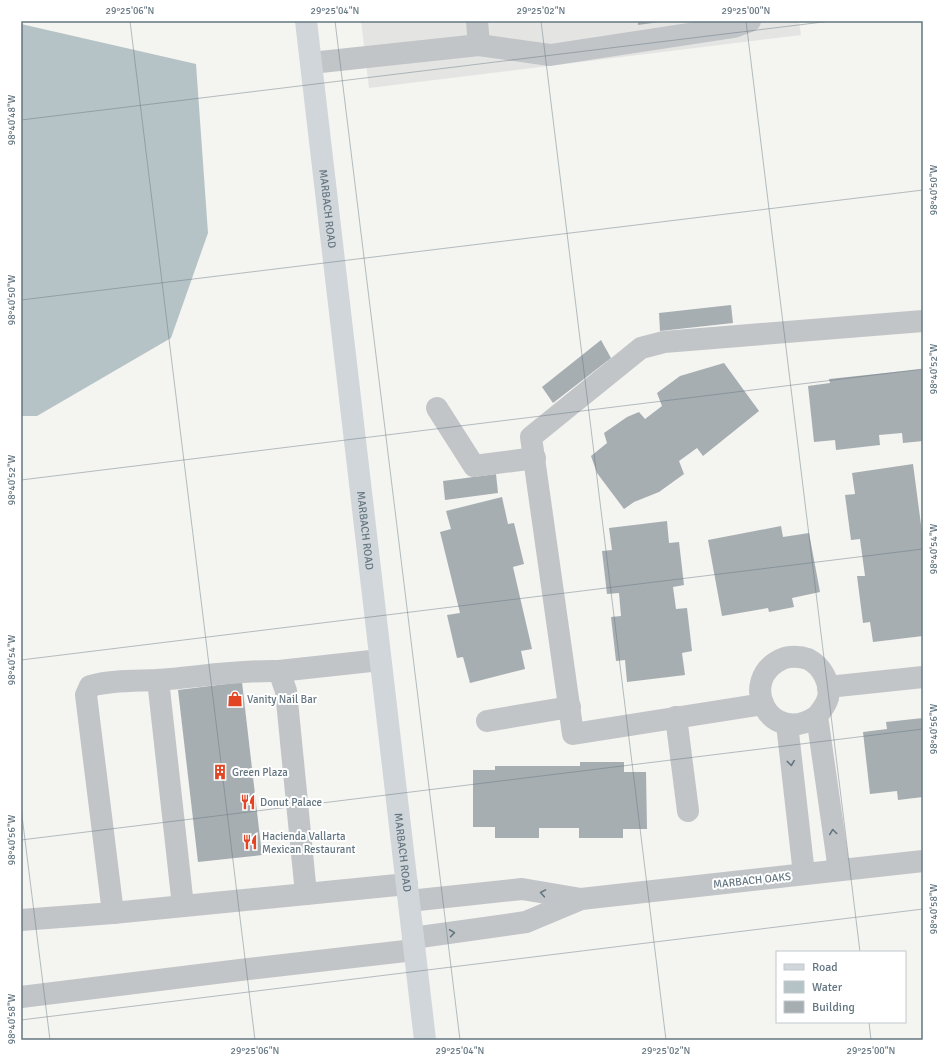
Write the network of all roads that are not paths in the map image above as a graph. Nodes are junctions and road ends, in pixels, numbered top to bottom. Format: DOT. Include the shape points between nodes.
graph roads {
  1 [pos="306,21"];
  2 [pos="477,21"];
  3 [pos="750,21"];
  4 [pos="479,45"];
  5 [pos="311,63"];
  6 [pos="923,321"];
  7 [pos="437,408"];
  8 [pos="534,458"];
  9 [pos="380,660"];
  10 [pos="279,671"];
  11 [pos="923,677"];
  12 [pos="158,680"];
  13 [pos="828,687"];
  14 [pos="763,704"];
  15 [pos="570,707"];
  16 [pos="817,716"];
  17 [pos="676,718"];
  18 [pos="487,721"];
  19 [pos="787,724"];
  20 [pos="688,811"];
  21 [pos="923,861"];
  22 [pos="839,870"];
  23 [pos="804,874"];
  24 [pos="408,893"];
  25 [pos="306,894"];
  26 [pos="581,899"];
  27 [pos="183,906"];
  28 [pos="113,913"];
  29 [pos="21,920"];
  30 [pos="414,944"];
  31 [pos="21,997"];
  32 [pos="425,1040"];
  1 -- 5 [label="main road, MARBACH ROAD"];
  2 -- 4 [label="street"];
  3 -- 4 [label="street" via="734,27 550,55"];
  4 -- 5 [label="street"];
  5 -- 9 [label="main road, MARBACH ROAD"];
  6 -- 8 [label="street" via="664,342 641,348 532,437"];
  7 -- 8 [label="street" via="474,466"];
  8 -- 15 [label="street"];
  9 -- 10 [label="street"];
  9 -- 24 [label="main road, MARBACH ROAD"];
  10 -- 12 [label="street"];
  10 -- 25 [label="street" via="286,691"];
  11 -- 13 [label="street"];
  12 -- 27 [label="street"];
  12 -- 28 [label="street" via="100,683 90,686 86,695"];
  13 -- 14 [label="street" via="825,675 808,659 797,656 785,658 766,670 761,681 760,693"];
  13 -- 16 [label="street" via="828,697"];
  14 -- 17 [label="street"];
  14 -- 19 [label="street" via="768,713"];
  15 -- 17 [label="street" via="574,734"];
  15 -- 18 [label="street"];
  16 -- 19 [label="street" via="798,725"];
  22 -- 16 [label="street, one-way"];
  17 -- 20 [label="street"];
  19 -- 23 [label="street, one-way"];
  21 -- 22 [label="street, MARBACH OAKS"];
  22 -- 23 [label="street, MARBACH OAKS"];
  23 -- 26 [label="street, MARBACH OAKS"];
  24 -- 25 [label="street, MARBACH OAKS"];
  26 -- 24 [label="street, MARBACH OAKS, one-way" via="522,889"];
  24 -- 30 [label="main road, MARBACH ROAD"];
  25 -- 27 [label="street, MARBACH OAKS"];
  30 -- 26 [label="street, MARBACH OAKS, one-way" via="526,922"];
  27 -- 28 [label="street, MARBACH OAKS"];
  28 -- 29 [label="street, MARBACH OAKS"];
  30 -- 31 [label="street, MARBACH OAKS" via="240,970"];
  30 -- 32 [label="main road, MARBACH ROAD"];
}
